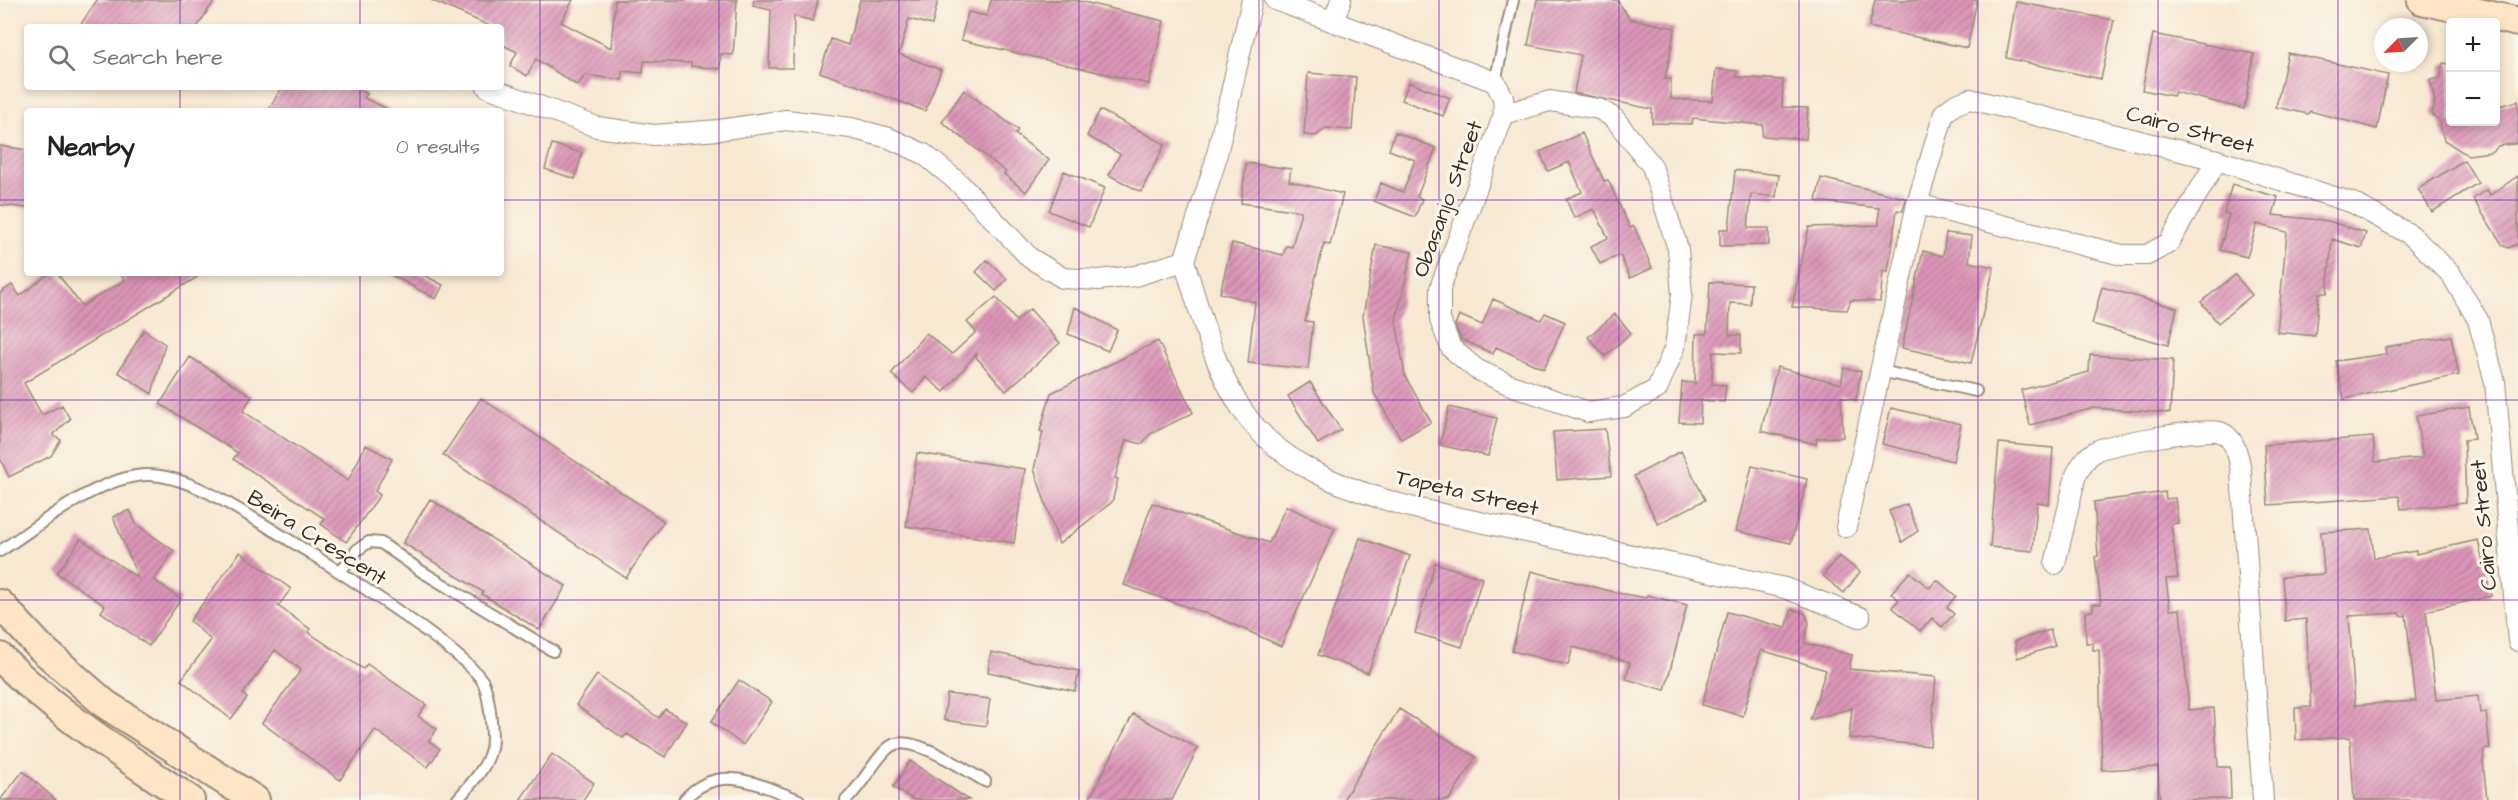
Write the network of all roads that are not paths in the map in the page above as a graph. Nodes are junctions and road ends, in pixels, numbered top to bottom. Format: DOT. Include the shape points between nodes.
graph roads {
  1 [pos="1252,0"];
  2 [pos="1275,0"];
  3 [pos="1341,0"];
  4 [pos="1513,0"];
  5 [pos="2422,0"];
  6 [pos="1333,22"];
  7 [pos="2518,22"];
  8 [pos="1495,82"];
  9 [pos="495,90"];
  10 [pos="1504,114"];
  11 [pos="2217,160"];
  12 [pos="1917,204"];
  13 [pos="1184,261"];
  14 [pos="1880,371"];
  15 [pos="1976,391"];
  16 [pos="1846,527"];
  17 [pos="0,551"];
  18 [pos="2055,564"];
  19 [pos="340,572"];
  20 [pos="0,604"];
  21 [pos="1860,617"];
  22 [pos="2518,641"];
  23 [pos="553,651"];
  24 [pos="0,657"];
  25 [pos="985,781"];
  26 [pos="190,800"];
  27 [pos="255,800"];
  28 [pos="457,800"];
  29 [pos="684,800"];
  30 [pos="799,800"];
  31 [pos="846,800"];
  32 [pos="2263,800"];
  1 -- 13 [label="street" via="1215,163"];
  2 -- 6 [label="street"];
  3 -- 6 [label="street"];
  4 -- 8 [label="lane"];
  5 -- 7 [label="main road"];
  6 -- 8 [label="street"];
  8 -- 10 [label="street, Obasanjo Street" via="1503,97"];
  9 -- 13 [label="street" via="597,127 654,135 786,120 851,128 889,138 924,154 959,183 1030,258 1063,278 1135,276"];
  10 -- 10 [label="street, Obasanjo Street" via="1550,100 1599,109 1614,118 1652,165 1678,249 1682,294 1675,347 1657,388 1624,407 1588,412 1476,369 1452,348 1440,320 1440,288"];
  11 -- 12 [label="street" via="2169,243 2147,255 2122,255"];
  11 -- 12 [label="street, Cairo Street" via="1970,99 1944,112"];
  11 -- 22 [label="street, Cairo Street" via="2353,203 2410,235 2451,274 2478,320 2495,382"];
  12 -- 14 [label="street, Cairo Street"];
  13 -- 21 [label="street, Tapeta Street" via="1213,352 1243,411 1272,442 1309,470 1354,491 1410,507 1785,588"];
  14 -- 15 [label="lane"];
  14 -- 16 [label="street, Cairo Street"];
  17 -- 19 [label="lane, Beira Crescent" via="92,492 128,477 148,475 170,478 204,491"];
  18 -- 32 [label="street" via="2076,475 2083,462 2098,450 2202,430 2220,432 2230,439 2241,471"];
  19 -- 23 [label="lane" via="357,550 369,542 381,543"];
  19 -- 28 [label="lane, Beira Crescent" via="463,659 483,683 490,716 491,751 476,778"];
  20 -- 27 [label="main road" via="105,704"];
  24 -- 26 [label="main road" via="89,732"];
  25 -- 31 [label="lane" via="904,741 890,746"];
  29 -- 30 [label="lane" via="693,790 715,780 741,778"];
}
